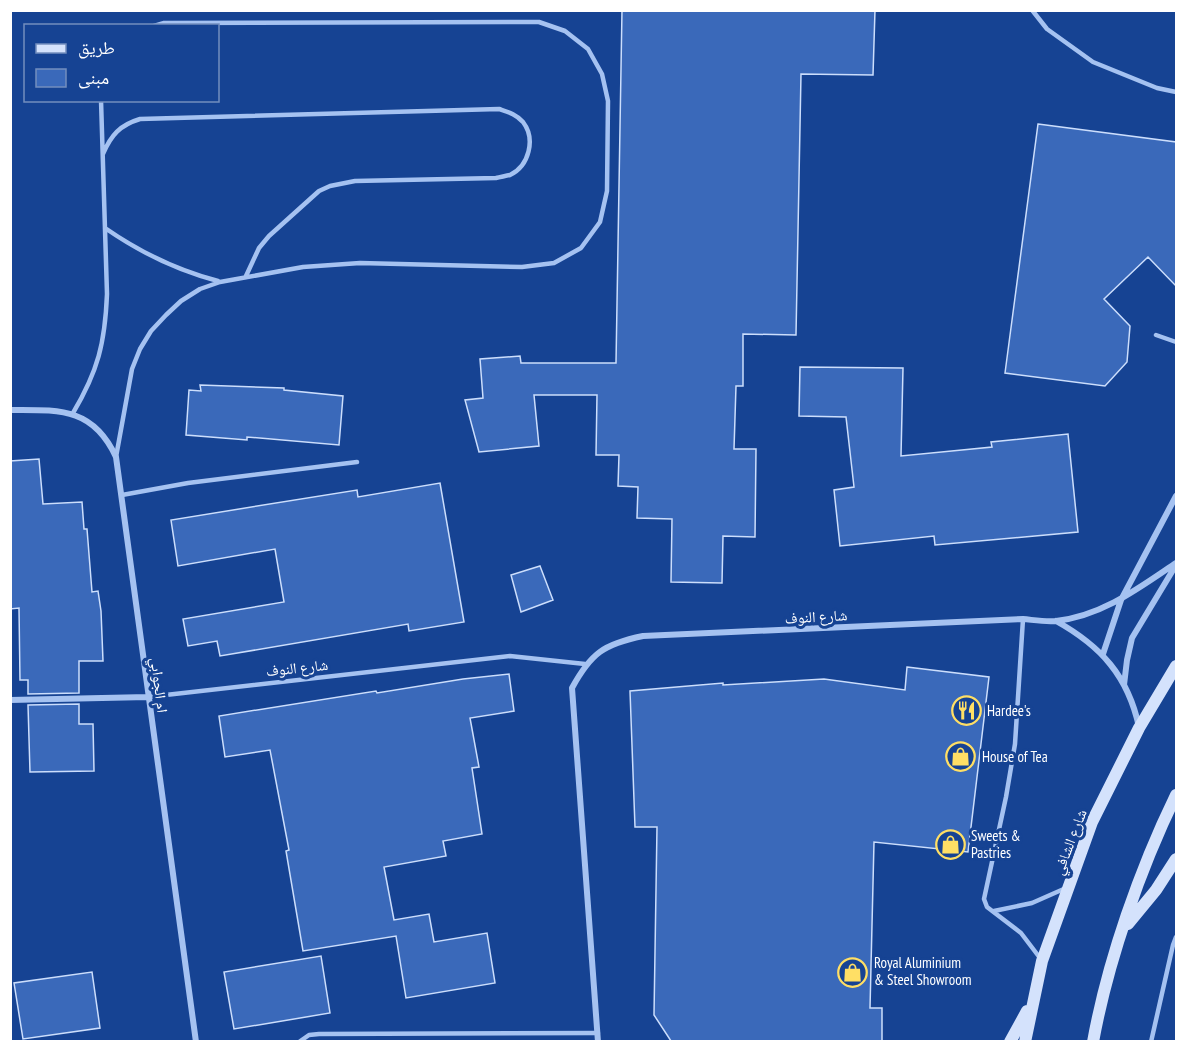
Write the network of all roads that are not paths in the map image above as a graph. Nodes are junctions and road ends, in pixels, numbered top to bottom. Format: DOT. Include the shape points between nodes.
graph roads {
  1 [pos="1032,10"];
  2 [pos="161,24"];
  3 [pos="1176,92"];
  4 [pos="101,102"];
  5 [pos="103,154"];
  6 [pos="105,228"];
  7 [pos="246,276"];
  8 [pos="220,282"];
  9 [pos="1156,335"];
  10 [pos="1176,342"];
  11 [pos="10,410"];
  12 [pos="74,413"];
  13 [pos="116,457"];
  14 [pos="357,462"];
  15 [pos="122,495"];
  16 [pos="1176,496"];
  17 [pos="1176,563"];
  18 [pos="1121,600"];
  19 [pos="1023,620"];
  20 [pos="1056,621"];
  21 [pos="1103,654"];
  22 [pos="585,664"];
  23 [pos="1176,666"];
  24 [pos="1124,686"];
  25 [pos="148,698"];
  26 [pos="10,700"];
  27 [pos="1139,728"];
  28 [pos="1176,795"];
  29 [pos="1176,859"];
  30 [pos="1069,887"];
  31 [pos="994,911"];
  32 [pos="1121,932"];
  33 [pos="1176,937"];
  34 [pos="1042,961"];
  35 [pos="1033,996"];
  36 [pos="598,1033"];
  37 [pos="196,1041"];
  38 [pos="299,1041"];
  39 [pos="598,1041"];
  40 [pos="1010,1041"];
  41 [pos="1025,1041"];
  42 [pos="1093,1041"];
  43 [pos="1151,1041"];
  1 -- 3 [label="lane" via="1047,30 1093,62"];
  2 -- 7 [label="lane" via="539,22 565,31 588,49 602,74 608,101 607,191 600,222 581,248 554,263 522,267 360,263"];
  4 -- 5 [label="lane"];
  5 -- 6 [label="lane"];
  5 -- 7 [label="lane" via="116,131 140,119 499,109 513,113 524,123 530,137 529,152 511,174 496,178 355,181 319,191 269,236"];
  6 -- 8 [label="lane" via="159,261"];
  6 -- 12 [label="lane" via="106,326 89,387"];
  7 -- 8 [label="lane"];
  8 -- 13 [label="lane" via="182,301 151,331 140,349 132,369"];
  9 -- 10 [label="lane"];
  11 -- 12 [label="street, ام الجوابي"];
  12 -- 13 [label="street, ام الجوابي" via="100,431"];
  13 -- 15 [label="street, ام الجوابي"];
  14 -- 15 [label="lane"];
  15 -- 25 [label="street, ام الجوابي"];
  16 -- 18 [label="street"];
  17 -- 18 [label="street"];
  17 -- 24 [label="street" via="1132,638"];
  18 -- 20 [label="street" via="1091,613"];
  18 -- 21 [label="street"];
  19 -- 20 [label="street, شارع النوف"];
  19 -- 22 [label="street, شارع النوف" via="643,636 621,640"];
  19 -- 31 [label="lane" via="1015,744 984,899"];
  20 -- 21 [label="street"];
  21 -- 24 [label="street"];
  22 -- 25 [label="lane, شارع النوف" via="510,656"];
  22 -- 36 [label="street, شارع النوف" via="572,688"];
  23 -- 27 [label="main road, شارع الشافي"];
  24 -- 27 [label="street"];
  25 -- 26 [label="street, شارع النوف"];
  25 -- 37 [label="street, ام الجوابي"];
  27 -- 30 [label="main road, شارع الشافي" via="1092,822"];
  28 -- 32 [label="main road" via="1156,836"];
  29 -- 32 [label="main road"];
  30 -- 31 [label="lane" via="1032,903"];
  30 -- 34 [label="main road, شارع الشافي"];
  31 -- 34 [label="lane" via="1021,933"];
  32 -- 42 [label="main road"];
  33 -- 43 [label="lane"];
  34 -- 35 [label="main road, شارع الشافي"];
  35 -- 40 [label="main road"];
  35 -- 41 [label="main road, شارع الشافي"];
  36 -- 38 [label="lane" via="319,1034"];
  36 -- 39 [label="street, شارع النوف"];
}
